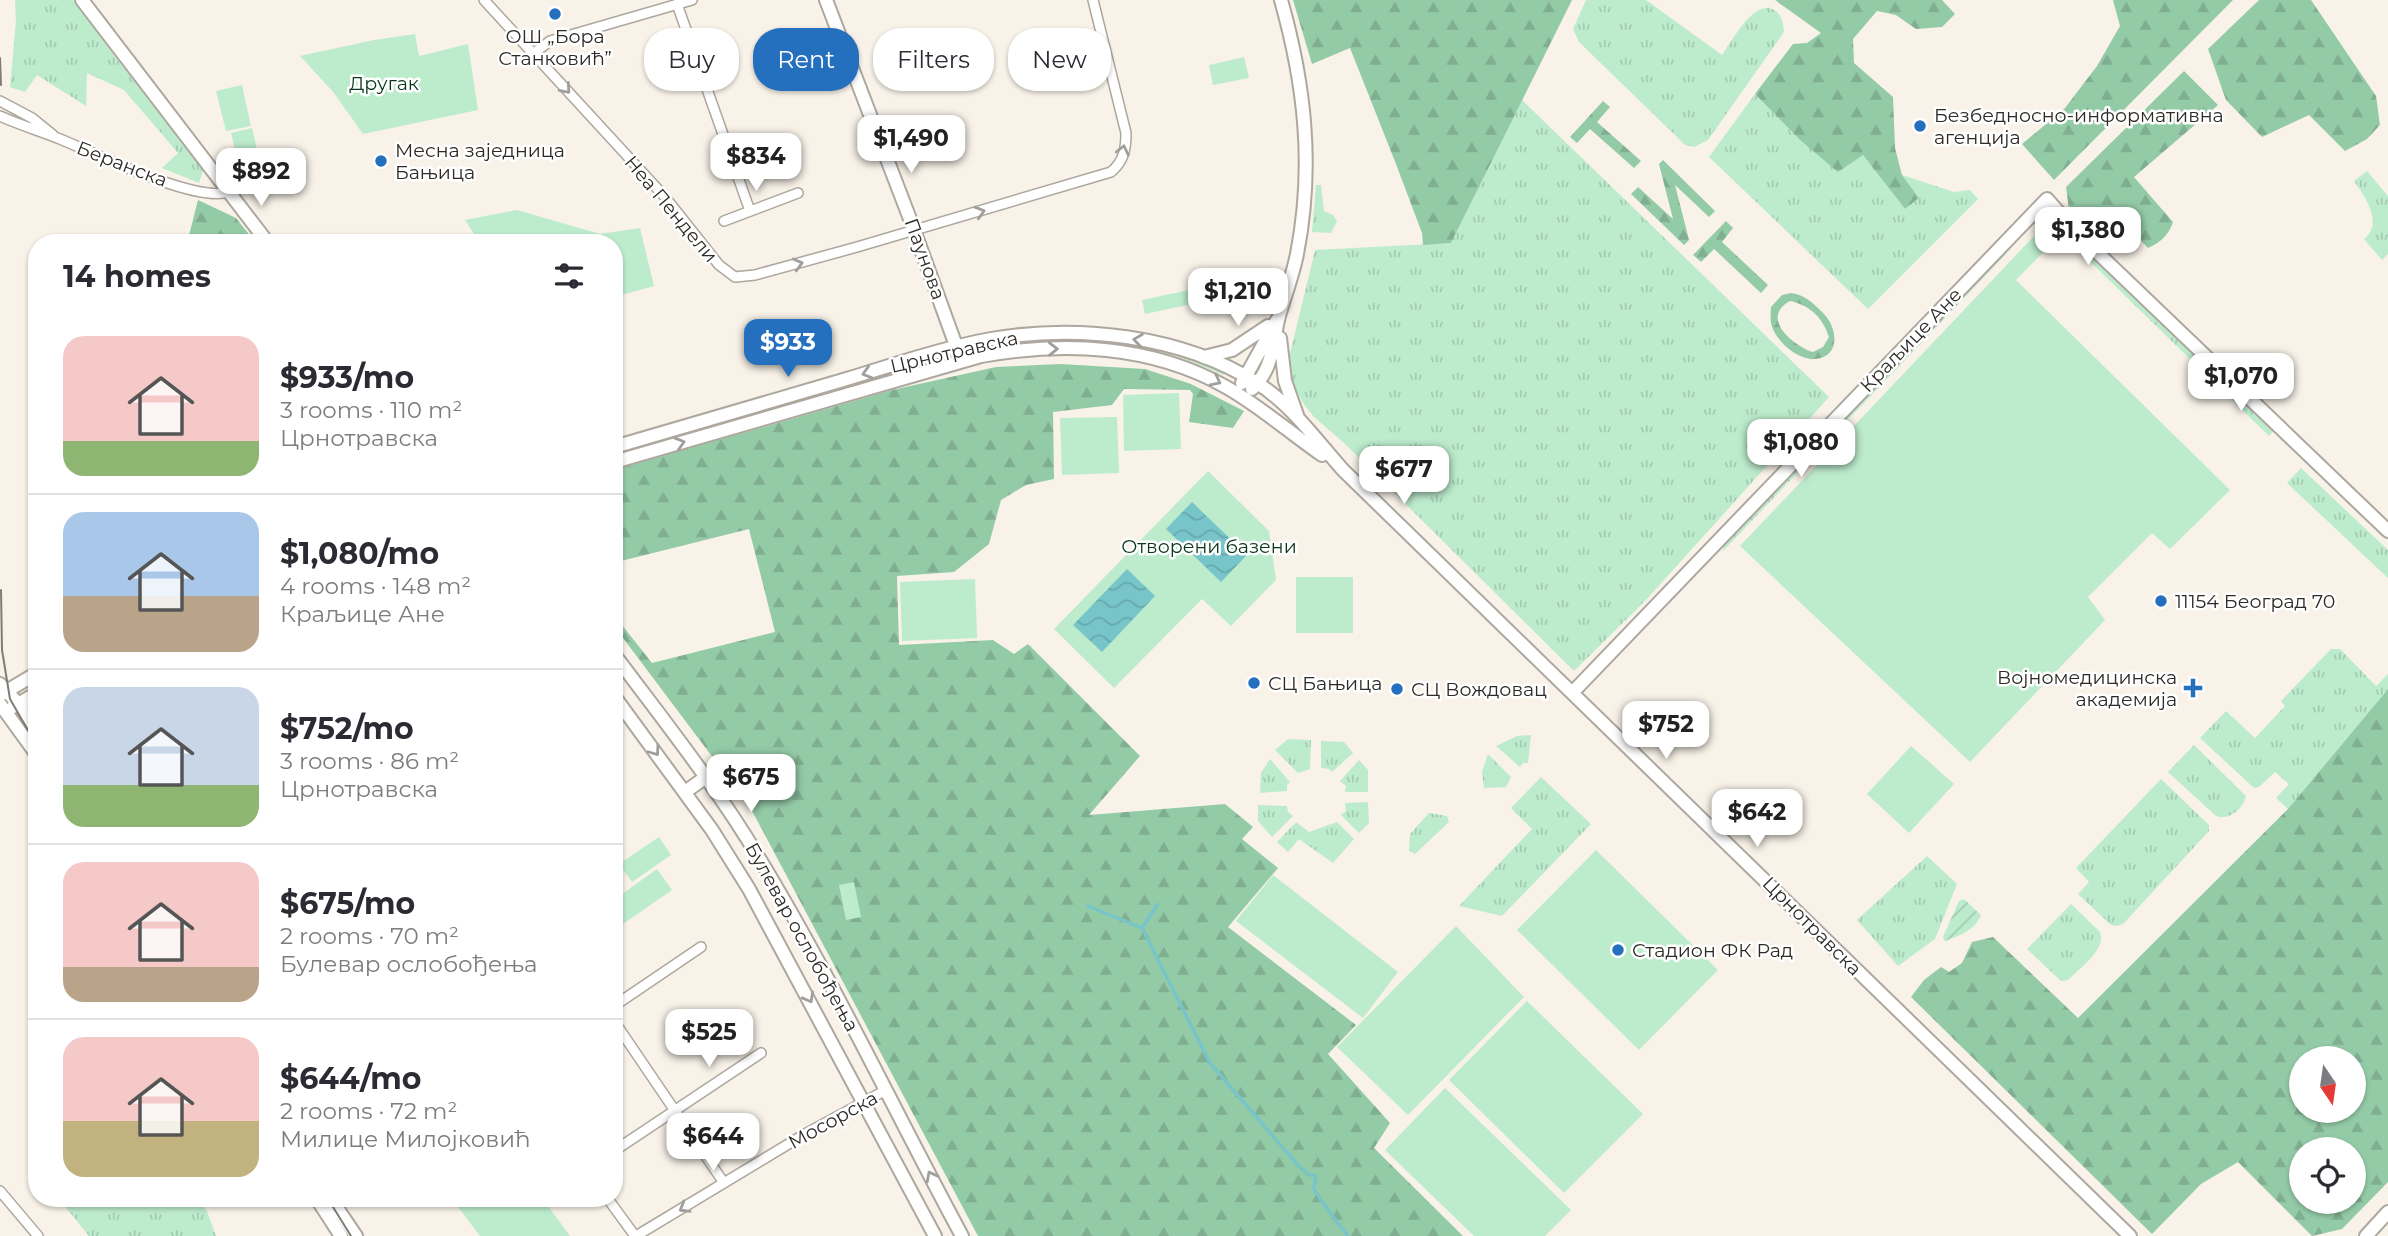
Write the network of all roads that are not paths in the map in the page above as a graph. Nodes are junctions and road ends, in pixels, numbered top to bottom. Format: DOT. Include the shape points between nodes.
graph roads {
  1 [pos="82,0"];
  2 [pos="484,0"];
  3 [pos="692,0"];
  4 [pos="826,0"];
  5 [pos="1093,0"];
  6 [pos="1281,0"];
  7 [pos="677,4"];
  8 [pos="534,53"];
  9 [pos="0,101"];
  10 [pos="0,116"];
  11 [pos="57,138"];
  12 [pos="228,192"];
  13 [pos="798,193"];
  14 [pos="750,211"];
  15 [pos="724,220"];
  16 [pos="914,231"];
  17 [pos="261,234"];
  18 [pos="1279,316"];
  19 [pos="956,347"];
  20 [pos="1204,357"];
  21 [pos="961,361"];
  22 [pos="1246,377"];
  23 [pos="1258,384"];
  24 [pos="1240,395"];
  25 [pos="1302,425"];
  26 [pos="623,444"];
  27 [pos="623,459"];
  28 [pos="1343,470"];
  29 [pos="2388,531"];
  30 [pos="623,666"];
  31 [pos="28,677"];
  32 [pos="638,685"];
  33 [pos="2,690"];
  34 [pos="1572,693"];
  35 [pos="623,694"];
  36 [pos="28,698"];
  37 [pos="19,704"];
  38 [pos="623,708"];
  39 [pos="2,710"];
  40 [pos="28,718"];
  41 [pos="28,743"];
  42 [pos="706,776"];
  43 [pos="685,792"];
  44 [pos="701,947"];
  45 [pos="623,1000"];
  46 [pos="623,1034"];
  47 [pos="761,1053"];
  48 [pos="886,1090"];
  49 [pos="864,1102"];
  50 [pos="674,1109"];
  51 [pos="623,1145"];
  52 [pos="724,1183"];
  53 [pos="0,1191"];
  54 [pos="334,1207"];
  55 [pos="336,1207"];
  56 [pos="614,1207"];
  57 [pos="2388,1212"];
  58 [pos="38,1236"];
  59 [pos="341,1236"];
  60 [pos="356,1236"];
  61 [pos="636,1236"];
  62 [pos="935,1236"];
  63 [pos="962,1236"];
  64 [pos="2130,1236"];
  65 [pos="2366,1236"];
  1 -- 12 [label="main road"];
  2 -- 8 [label="street, Неа Пендели"];
  3 -- 7 [label="street"];
  4 -- 16 [label="main road, Паунова"];
  16 -- 5 [label="street, Неа Пендели, one-way" via="1106,175 1121,162 1126,133"];
  6 -- 18 [label="main road" via="1303,92 1306,131 1300,240"];
  7 -- 8 [label="street" via="550,41"];
  7 -- 14 [label="street"];
  8 -- 16 [label="street, Неа Пендели, one-way" via="732,275 755,275"];
  9 -- 11 [label="street, Беранска"];
  10 -- 11 [label="street, Беранска"];
  11 -- 12 [label="street, Беранска" via="178,186 213,195"];
  12 -- 17 [label="main road"];
  13 -- 14 [label="street"];
  14 -- 15 [label="street"];
  16 -- 19 [label="main road, Паунова"];
  18 -- 20 [label="main road" via="1232,350"];
  18 -- 22 [label="main road"];
  18 -- 23 [label="main road" via="1270,362"];
  18 -- 25 [label="main road" via="1286,381"];
  20 -- 19 [label="main road, Црнотравска, one-way" via="1155,343 1077,334 1014,336"];
  19 -- 21 [label="main road, Паунова"];
  19 -- 26 [label="main road, Црнотравска, one-way"];
  20 -- 22 [label="main road, Црнотравска"];
  21 -- 24 [label="main road, Црнотравска, one-way" via="1035,349 1118,352 1184,366"];
  27 -- 21 [label="main road, Црнотравска, one-way"];
  22 -- 23 [label="main road, Црнотравска"];
  22 -- 24 [label="main road"];
  23 -- 24 [label="main road"];
  23 -- 25 [label="main road, Црнотравска"];
  24 -- 28 [label="main road, Црнотравска"];
  25 -- 28 [label="main road, Црнотравска"];
  28 -- 34 [label="main road, Црнотравска"];
  29 -- 34 [label="main road, Краљице Ане" via="2047,199"];
  30 -- 32 [label="main road, Булевар ослобођења"];
  31 -- 33 [label="main road"];
  32 -- 35 [label="main road"];
  32 -- 42 [label="main road, Булевар ослобођења"];
  33 -- 37 [label="main road"];
  34 -- 64 [label="main road, Црнотравска"];
  36 -- 37 [label="main road"];
  37 -- 39 [label="main road"];
  37 -- 40 [label="main road"];
  38 -- 43 [label="main road, Булевар ослобођења, one-way"];
  39 -- 41 [label="main road"];
  42 -- 43 [label="main road"];
  42 -- 48 [label="main road, Булевар ослобођења" via="771,878"];
  43 -- 49 [label="main road, Булевар ослобођења, one-way" via="749,889"];
  44 -- 45 [label="street"];
  46 -- 50 [label="street"];
  47 -- 50 [label="street"];
  48 -- 49 [label="street, Мосорска"];
  63 -- 48 [label="main road, Булевар ослобођења, one-way"];
  49 -- 52 [label="street, Мосорска"];
  49 -- 62 [label="main road, Булевар ослобођења"];
  50 -- 51 [label="street"];
  50 -- 52 [label="street"];
  52 -- 61 [label="street, Мосорска, one-way"];
  53 -- 58 [label="street"];
  54 -- 59 [label="main road"];
  55 -- 60 [label="main road"];
  56 -- 61 [label="street"];
  57 -- 65 [label="main road"];
}
